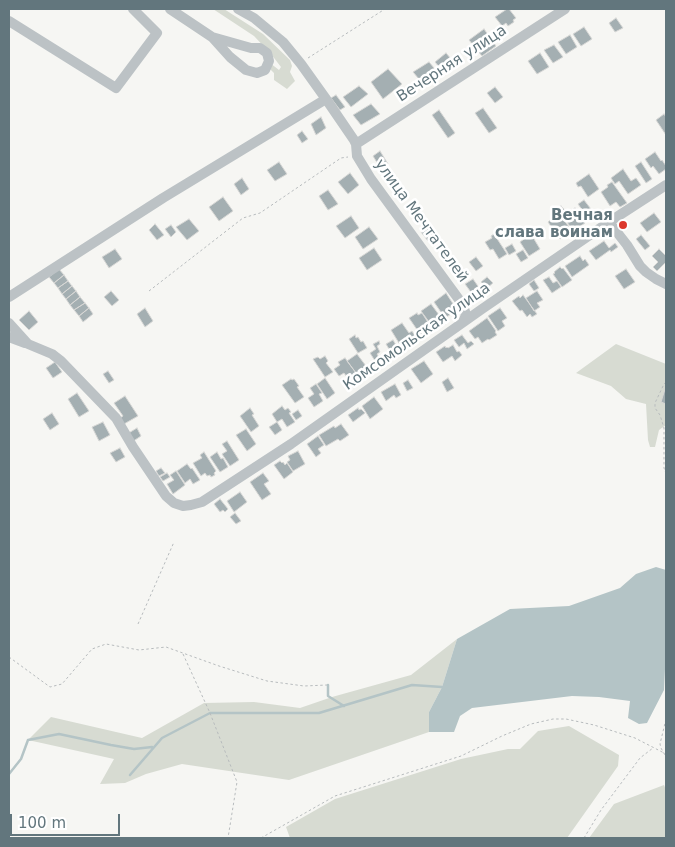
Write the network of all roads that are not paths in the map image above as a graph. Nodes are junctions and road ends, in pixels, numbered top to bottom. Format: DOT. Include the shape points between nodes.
graph roads {
  1 [pos="133,9"];
  2 [pos="170,9"];
  3 [pos="238,9"];
  4 [pos="565,9"];
  5 [pos="9,22"];
  6 [pos="212,37"];
  7 [pos="251,48"];
  8 [pos="246,70"];
  9 [pos="326,99"];
  10 [pos="356,144"];
  11 [pos="666,185"];
  12 [pos="609,222"];
  13 [pos="666,284"];
  14 [pos="9,298"];
  15 [pos="463,305"];
  16 [pos="482,310"];
  17 [pos="464,322"];
  18 [pos="9,323"];
  19 [pos="9,337"];
  20 [pos="28,344"];
  1 -- 5 [label="street" via="157,34 116,88"];
  2 -- 6 [label="street"];
  3 -- 9 [label="street, улица Мечтателей" via="283,42"];
  4 -- 10 [label="street, Вечерняя улица"];
  6 -- 7 [label="street"];
  6 -- 8 [label="street"];
  7 -- 8 [label="street" via="242,60"];
  7 -- 8 [label="street" via="260,48 268,61 265,70 256,74"];
  9 -- 10 [label="street, улица Мечтателей"];
  9 -- 14 [label="street" via="163,198"];
  10 -- 15 [label="street, улица Мечтателей" via="357,156 371,179"];
  11 -- 12 [label="street, Комсомольская улица"];
  12 -- 13 [label="street" via="640,266"];
  12 -- 16 [label="street, Комсомольская улица"];
  15 -- 16 [label="street"];
  15 -- 17 [label="street, улица Мечтателей"];
  16 -- 17 [label="street, Комсомольская улица"];
  17 -- 20 [label="street, Комсомольская улица" via="291,444 202,502 183,506 166,496 116,418 61,360"];
  18 -- 20 [label="street"];
  19 -- 20 [label="street"];
}
